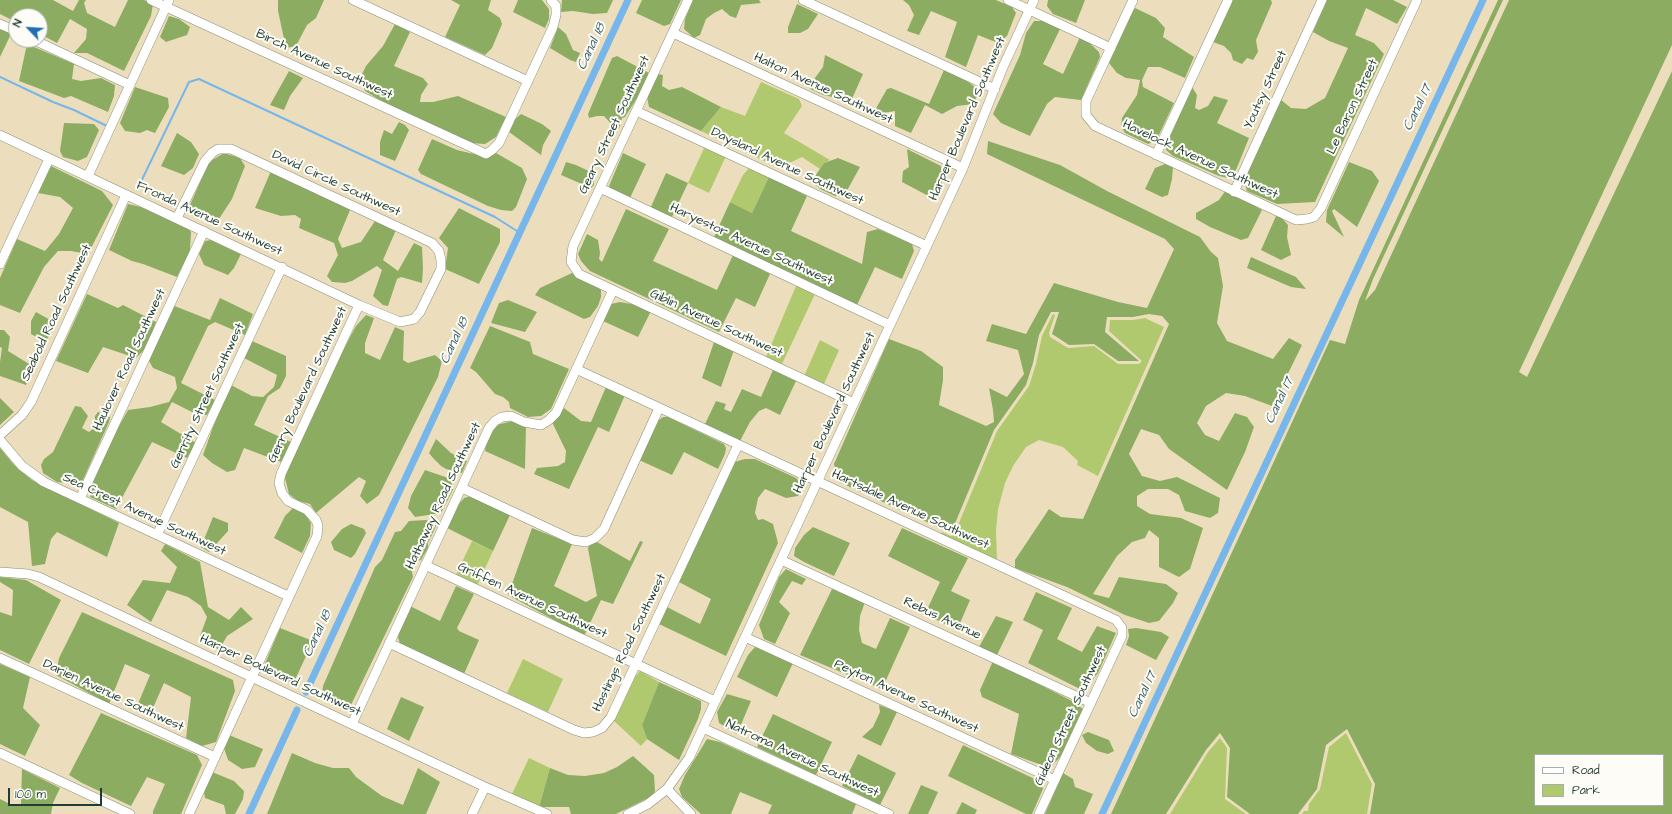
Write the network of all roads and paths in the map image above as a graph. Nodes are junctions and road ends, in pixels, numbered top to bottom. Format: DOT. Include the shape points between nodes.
graph roads {
  1 [pos="151,0"];
  2 [pos="353,0"];
  3 [pos="688,0"];
  4 [pos="803,0"];
  5 [pos="1008,0"];
  6 [pos="1034,0"];
  7 [pos="1133,0"];
  8 [pos="1228,0"];
  9 [pos="1322,0"];
  10 [pos="1417,0"];
  11 [pos="167,3"];
  12 [pos="553,3"];
  13 [pos="1029,10"];
  14 [pos="673,33"];
  15 [pos="48,47"];
  16 [pos="1111,48"];
  17 [pos="528,81"];
  18 [pos="130,85"];
  19 [pos="995,89"];
  20 [pos="636,111"];
  21 [pos="0,135"];
  22 [pos="1156,155"];
  23 [pos="49,158"];
  24 [pos="963,168"];
  25 [pos="88,176"];
  26 [pos="600,188"];
  27 [pos="1234,192"];
  28 [pos="126,195"];
  29 [pos="177,218"];
  30 [pos="1307,219"];
  31 [pos="204,231"];
  32 [pos="927,246"];
  33 [pos="571,262"];
  34 [pos="0,264"];
  35 [pos="282,268"];
  36 [pos="613,290"];
  37 [pos="359,304"];
  38 [pos="408,320"];
  39 [pos="890,325"];
  40 [pos="576,369"];
  41 [pos="854,403"];
  42 [pos="660,408"];
  43 [pos="0,435"];
  44 [pos="0,440"];
  45 [pos="738,445"];
  46 [pos="817,481"];
  47 [pos="462,488"];
  48 [pos="80,499"];
  49 [pos="157,535"];
  50 [pos="781,560"];
  51 [pos="425,565"];
  52 [pos="0,572"];
  53 [pos="288,596"];
  54 [pos="1122,628"];
  55 [pos="746,637"];
  56 [pos="390,643"];
  57 [pos="0,658"];
  58 [pos="636,664"];
  59 [pos="251,678"];
  60 [pos="715,701"];
  61 [pos="1091,703"];
  62 [pos="352,724"];
  63 [pos="703,728"];
  64 [pos="0,753"];
  65 [pos="215,757"];
  66 [pos="1055,780"];
  67 [pos="485,787"];
  68 [pos="667,789"];
  69 [pos="130,814"];
  70 [pos="188,814"];
  71 [pos="472,814"];
  72 [pos="547,814"];
  73 [pos="628,814"];
  74 [pos="691,814"];
  75 [pos="889,814"];
  76 [pos="1039,814"];
  1 -- 11 [label="street, Birch Avenue Southwest"];
  2 -- 17 [label="street"];
  3 -- 14 [label="street, Geary Street Southwest"];
  4 -- 19 [label="street"];
  5 -- 13 [label="street"];
  6 -- 13 [label="street, Harper Boulevard Southwest"];
  7 -- 16 [label="street"];
  8 -- 22 [label="street"];
  9 -- 27 [label="street, Youtsy Street"];
  10 -- 30 [label="street, Le Baron Street" via="1321,208 1314,217"];
  11 -- 17 [label="street, Birch Avenue Southwest" via="486,154 499,143"];
  11 -- 18 [label="street"];
  12 -- 17 [label="street" via="556,14 553,27"];
  13 -- 16 [label="street"];
  13 -- 19 [label="street, Harper Boulevard Southwest"];
  14 -- 20 [label="street, Geary Street Southwest"];
  14 -- 24 [label="street, Halton Avenue Southwest"];
  15 -- 18 [label="street"];
  16 -- 22 [label="street, Havelock Avenue Southwest" via="1086,101 1086,116 1095,126"];
  18 -- 25 [label="street"];
  19 -- 24 [label="street, Harper Boulevard Southwest"];
  20 -- 26 [label="street, Geary Street Southwest"];
  20 -- 32 [label="street, Daysland Avenue Southwest"];
  21 -- 23 [label="street, Fronda Avenue Southwest"];
  22 -- 27 [label="street, Havelock Avenue Southwest"];
  23 -- 25 [label="street, Fronda Avenue Southwest"];
  23 -- 34 [label="street"];
  24 -- 32 [label="street, Harper Boulevard Southwest"];
  25 -- 28 [label="street, Fronda Avenue Southwest"];
  26 -- 33 [label="street, Geary Street Southwest" via="573,246"];
  26 -- 39 [label="street, Haryestor Avenue Southwest"];
  27 -- 30 [label="street, Havelock Avenue Southwest" via="1296,220"];
  28 -- 29 [label="street, Fronda Avenue Southwest"];
  28 -- 43 [label="street, Seabold Road Southwest" via="30,402 22,415"];
  29 -- 31 [label="street, Fronda Avenue Southwest"];
  29 -- 38 [label="street, David Circle Southwest" via="205,161 218,149 231,149 432,243 439,251 441,269 420,312"];
  31 -- 35 [label="street, Fronda Avenue Southwest"];
  31 -- 48 [label="street, Haulover Road Southwest"];
  32 -- 39 [label="street, Harper Boulevard Southwest"];
  33 -- 36 [label="street, Giblin Avenue Southwest" via="579,274"];
  35 -- 37 [label="street, Fronda Avenue Southwest"];
  35 -- 49 [label="street, Gerrity Street Southwest"];
  36 -- 40 [label="street, Hathaway Road Southwest"];
  36 -- 41 [label="street, Giblin Avenue Southwest"];
  37 -- 38 [label="street, Fronda Avenue Southwest" via="400,322"];
  37 -- 53 [label="street, Gerry Boulevard Southwest" via="280,474 282,493 288,501 307,510 318,526 317,536"];
  39 -- 41 [label="street, Harper Boulevard Southwest"];
  40 -- 42 [label="street, Hartsdale Avenue Southwest"];
  40 -- 47 [label="street, Hathaway Road Southwest" via="556,413 549,420 541,425 511,416 495,421 489,428"];
  41 -- 46 [label="street, Harper Boulevard Southwest"];
  42 -- 45 [label="street, Hartsdale Avenue Southwest"];
  42 -- 47 [label="street" via="604,529 595,538 586,542 573,540"];
  44 -- 48 [label="street, Sea Crest Avenue Southwest" via="22,466 35,476"];
  45 -- 46 [label="street, Hartsdale Avenue Southwest"];
  45 -- 58 [label="street, Hastings Road Southwest"];
  46 -- 50 [label="street, Harper Boulevard Southwest"];
  46 -- 54 [label="street, Hartsdale Avenue Southwest" via="1116,620"];
  47 -- 51 [label="street, Hathaway Road Southwest"];
  48 -- 49 [label="street, Sea Crest Avenue Southwest"];
  49 -- 53 [label="street, Sea Crest Avenue Southwest"];
  50 -- 55 [label="street, Harper Boulevard Southwest"];
  50 -- 61 [label="street, Rebus Avenue"];
  51 -- 56 [label="street, Hathaway Road Southwest"];
  51 -- 58 [label="street, Griffen Avenue Southwest"];
  52 -- 59 [label="street, Harper Boulevard Southwest" via="39,577"];
  53 -- 59 [label="street, Gerry Boulevard Southwest"];
  54 -- 61 [label="street, Gideon Street Southwest" via="1122,636"];
  55 -- 60 [label="street, Harper Boulevard Southwest"];
  55 -- 66 [label="street, Peyton Avenue Southwest"];
  56 -- 58 [label="street, Hastings Road Southwest" via="584,733 602,728 611,716"];
  56 -- 62 [label="street, Hathaway Road Southwest"];
  57 -- 65 [label="street, Darien Avenue Southwest"];
  58 -- 60 [label="street, Griffen Avenue Southwest"];
  59 -- 62 [label="street, Harper Boulevard Southwest"];
  59 -- 65 [label="street, Gerry Boulevard Southwest"];
  60 -- 63 [label="street, Harper Boulevard Southwest"];
  61 -- 66 [label="street, Gideon Street Southwest"];
  62 -- 67 [label="street, Harper Boulevard Southwest"];
  63 -- 68 [label="street, Harper Boulevard Southwest" via="689,758"];
  63 -- 75 [label="street, Natroma Avenue Southwest"];
  64 -- 69 [label="street"];
  65 -- 70 [label="street, Gerry Boulevard Southwest"];
  66 -- 76 [label="street, Gideon Street Southwest"];
  67 -- 71 [label="street"];
  67 -- 72 [label="street, Harper Boulevard Southwest"];
  68 -- 73 [label="street, Harper Boulevard Southwest" via="648,804"];
  68 -- 74 [label="street"];
}
